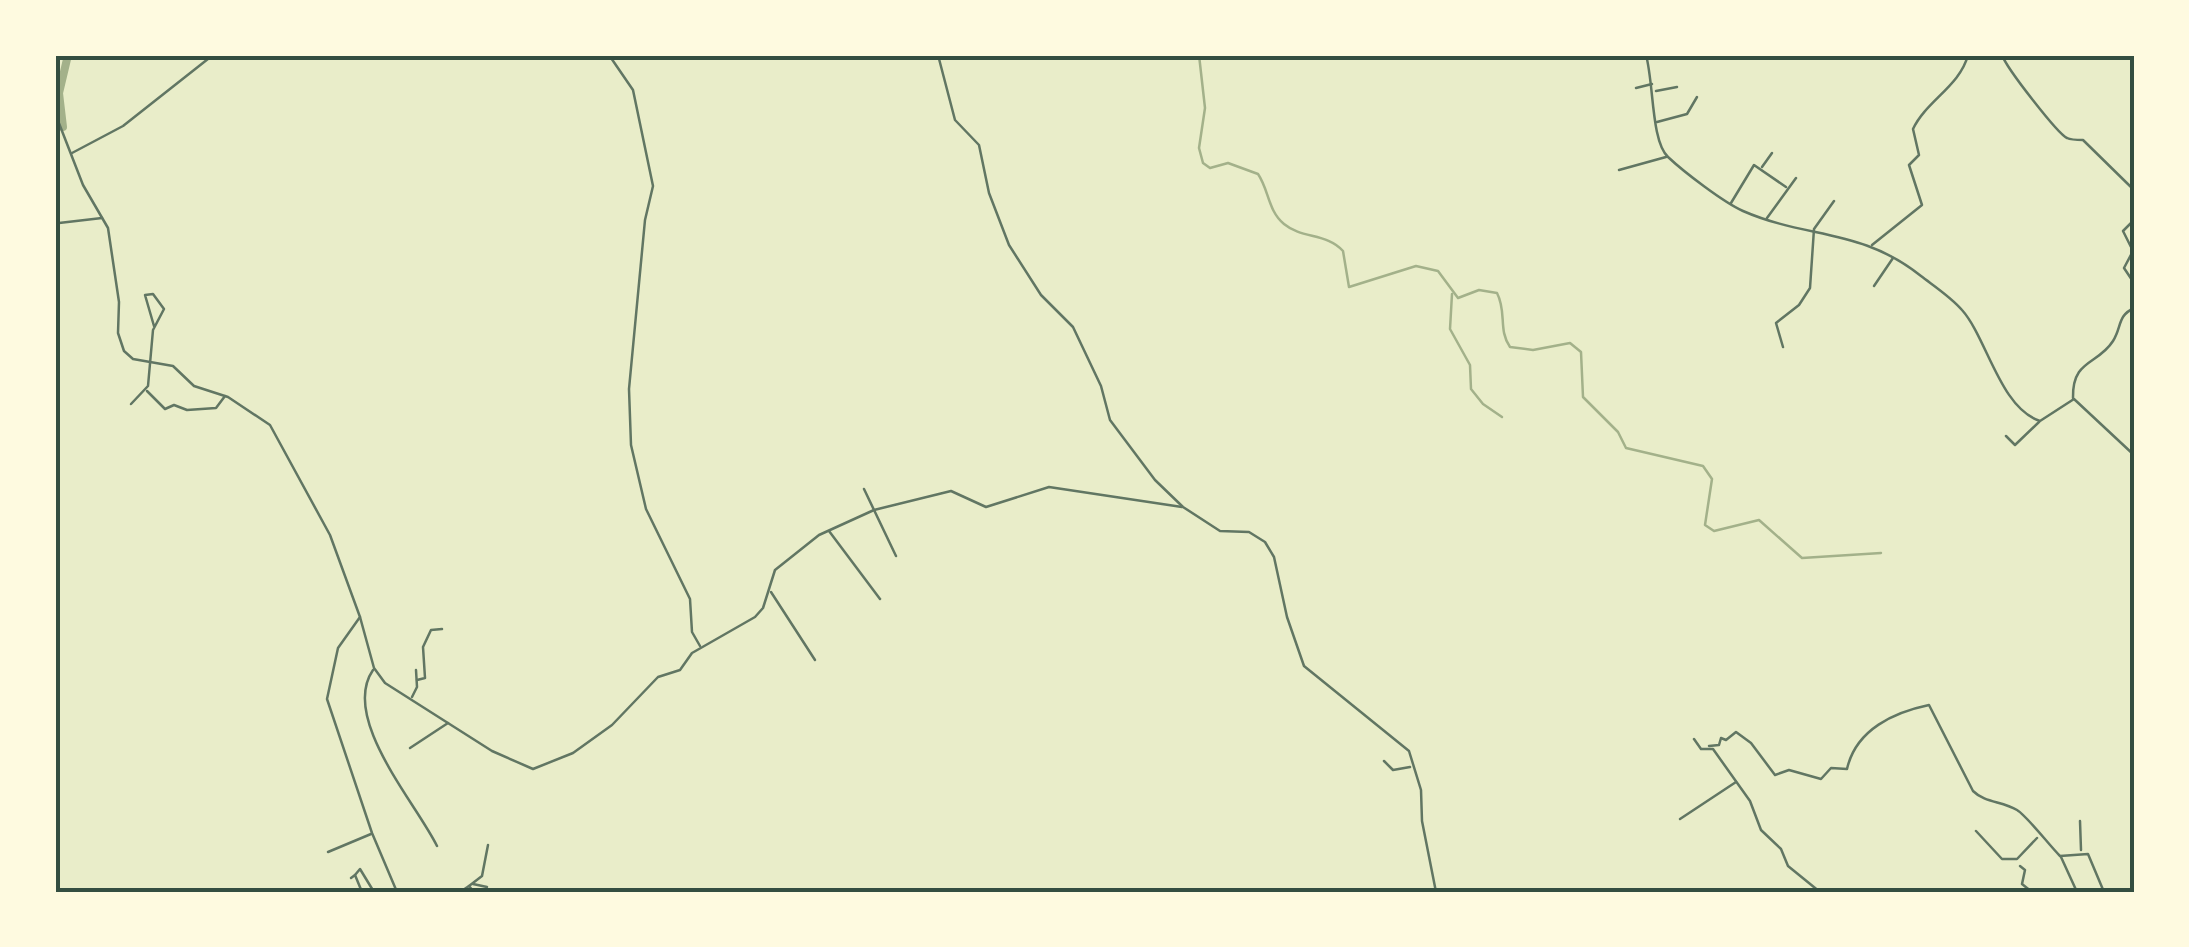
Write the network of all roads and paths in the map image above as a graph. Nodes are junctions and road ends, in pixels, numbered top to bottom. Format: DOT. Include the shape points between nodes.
graph roads {
  1 [pos="213,55"];
  2 [pos="608,55"];
  3 [pos="938,55"];
  4 [pos="1646,55"];
  5 [pos="1968,55"];
  6 [pos="2002,55"];
  7 [pos="1653,84"];
  8 [pos="1678,87"];
  9 [pos="1636,88"];
  10 [pos="1655,92"];
  11 [pos="1697,97"];
  12 [pos="55,113"];
  13 [pos="1656,122"];
  14 [pos="72,153"];
  15 [pos="1772,153"];
  16 [pos="1668,156"];
  17 [pos="1761,168"];
  18 [pos="1620,170"];
  19 [pos="1796,178"];
  20 [pos="1786,187"];
  21 [pos="2134,190"];
  22 [pos="1834,201"];
  23 [pos="1730,204"];
  24 [pos="104,218"];
  25 [pos="1766,219"];
  26 [pos="2134,220"];
  27 [pos="55,230"];
  28 [pos="1814,232"];
  29 [pos="1872,245"];
  30 [pos="1893,256"];
  31 [pos="2134,283"];
  32 [pos="1874,286"];
  33 [pos="2134,308"];
  34 [pos="154,326"];
  35 [pos="1783,346"];
  36 [pos="148,361"];
  37 [pos="146,390"];
  38 [pos="225,396"];
  39 [pos="2074,399"];
  40 [pos="130,404"];
  41 [pos="2040,421"];
  42 [pos="2006,436"];
  43 [pos="2134,455"];
  44 [pos="864,489"];
  45 [pos="1184,507"];
  46 [pos="874,510"];
  47 [pos="828,530"];
  48 [pos="896,556"];
  49 [pos="770,592"];
  50 [pos="880,599"];
  51 [pos="360,616"];
  52 [pos="442,629"];
  53 [pos="701,648"];
  54 [pos="815,660"];
  55 [pos="374,668"];
  56 [pos="416,670"];
  57 [pos="417,680"];
  58 [pos="411,698"];
  59 [pos="449,722"];
  60 [pos="1694,739"];
  61 [pos="1709,746"];
  62 [pos="410,748"];
  63 [pos="1384,761"];
  64 [pos="1412,767"];
  65 [pos="1738,782"];
  66 [pos="1680,819"];
  67 [pos="2080,821"];
  68 [pos="1976,831"];
  69 [pos="372,833"];
  70 [pos="2038,837"];
  71 [pos="437,846"];
  72 [pos="488,846"];
  73 [pos="328,852"];
  74 [pos="2081,852"];
  75 [pos="2060,856"];
  76 [pos="2020,866"];
  77 [pos="470,885"];
  78 [pos="486,887"];
  79 [pos="362,892"];
  80 [pos="374,892"];
  81 [pos="398,892"];
  82 [pos="460,892"];
  83 [pos="474,892"];
  84 [pos="1436,892"];
  85 [pos="1820,892"];
  86 [pos="2032,892"];
  87 [pos="2077,892"];
  88 [pos="2104,892"];
  1 -- 14 [label="street" via="123,126"];
  2 -- 53 [label="street" via="633,89 654,186 629,389 630,446 646,509 690,599 692,632"];
  3 -- 45 [label="street" via="954,120 979,145 1010,245 1041,295 1073,327 1110,420"];
  4 -- 7 [label="street"];
  5 -- 29 [label="street" via="1963,70 1912,128 1919,155 1910,166 1922,205"];
  6 -- 21 [label="street" via="2059,133 2083,140"];
  7 -- 9 [label="street"];
  7 -- 10 [label="street"];
  8 -- 10 [label="street"];
  10 -- 13 [label="street"];
  11 -- 13 [label="street" via="1687,114"];
  12 -- 14 [label="street"];
  13 -- 16 [label="street" via="1656,142"];
  14 -- 24 [label="street"];
  15 -- 17 [label="street"];
  16 -- 18 [label="street"];
  16 -- 23 [label="street"];
  17 -- 20 [label="street"];
  17 -- 23 [label="street" via="1754,166"];
  19 -- 20 [label="street"];
  20 -- 25 [label="street"];
  22 -- 28 [label="street"];
  23 -- 25 [label="street"];
  24 -- 27 [label="street" via="59,223"];
  24 -- 36 [label="street" via="121,344 131,358"];
  25 -- 28 [label="street"];
  26 -- 31 [label="street" via="2123,231 2134,252 2124,268"];
  28 -- 29 [label="street"];
  28 -- 35 [label="street" via="1810,288 1776,323"];
  29 -- 30 [label="street"];
  30 -- 32 [label="street"];
  30 -- 41 [label="street" via="1963,310 2014,400"];
  33 -- 39 [label="street" via="2123,314 2111,345 2081,367"];
  34 -- 34 [label="street" via="164,304 145,295"];
  34 -- 36 [label="street"];
  36 -- 37 [label="street"];
  36 -- 38 [label="street" via="173,366 194,386"];
  37 -- 38 [label="street" via="165,410 216,408"];
  37 -- 40 [label="street"];
  38 -- 51 [label="street" via="280,438 348,576"];
  39 -- 41 [label="street"];
  39 -- 43 [label="street"];
  41 -- 42 [label="street" via="2015,445"];
  44 -- 46 [label="street"];
  45 -- 46 [label="street" via="1049,487 986,507 951,491"];
  45 -- 64 [label="street" via="1220,531 1249,532 1265,542 1304,666 1406,748"];
  46 -- 47 [label="street"];
  46 -- 48 [label="street"];
  47 -- 49 [label="street" via="774,570"];
  47 -- 50 [label="street"];
  49 -- 53 [label="street" via="755,616"];
  49 -- 54 [label="street"];
  51 -- 55 [label="street"];
  51 -- 69 [label="street" via="338,648 326,695"];
  52 -- 57 [label="street" via="430,630 425,639 426,676"];
  53 -- 59 [label="street" via="680,670 658,678 612,725 573,753 535,768 492,751"];
  55 -- 58 [label="street" via="387,685"];
  55 -- 71 [label="street" via="366,684 372,738"];
  56 -- 57 [label="street"];
  57 -- 58 [label="street"];
  58 -- 59 [label="street"];
  59 -- 62 [label="street"];
  60 -- 61 [label="street" via="1702,749"];
  61 -- 65 [label="street"];
  61 -- 70 [label="street" via="1735,732 1752,743 1775,776 1790,770 1820,780 1831,768 1847,769 1854,746 1891,715 1929,706 1973,792 2020,811"];
  63 -- 64 [label="street" via="1394,770"];
  64 -- 84 [label="street" via="1422,790"];
  65 -- 66 [label="street"];
  65 -- 85 [label="street" via="1763,834"];
  67 -- 74 [label="street"];
  68 -- 70 [label="street" via="2002,859 2017,859"];
  69 -- 73 [label="street"];
  69 -- 81 [label="street"];
  70 -- 75 [label="street"];
  72 -- 77 [label="street" via="482,876"];
  74 -- 75 [label="street"];
  74 -- 88 [label="street" via="2094,861"];
  75 -- 87 [label="street"];
  76 -- 86 [label="street" via="2023,885"];
  77 -- 78 [label="street"];
  77 -- 82 [label="street"];
  77 -- 83 [label="street"];
  79 -- 80 [label="street" via="353,877 360,869"];
}
